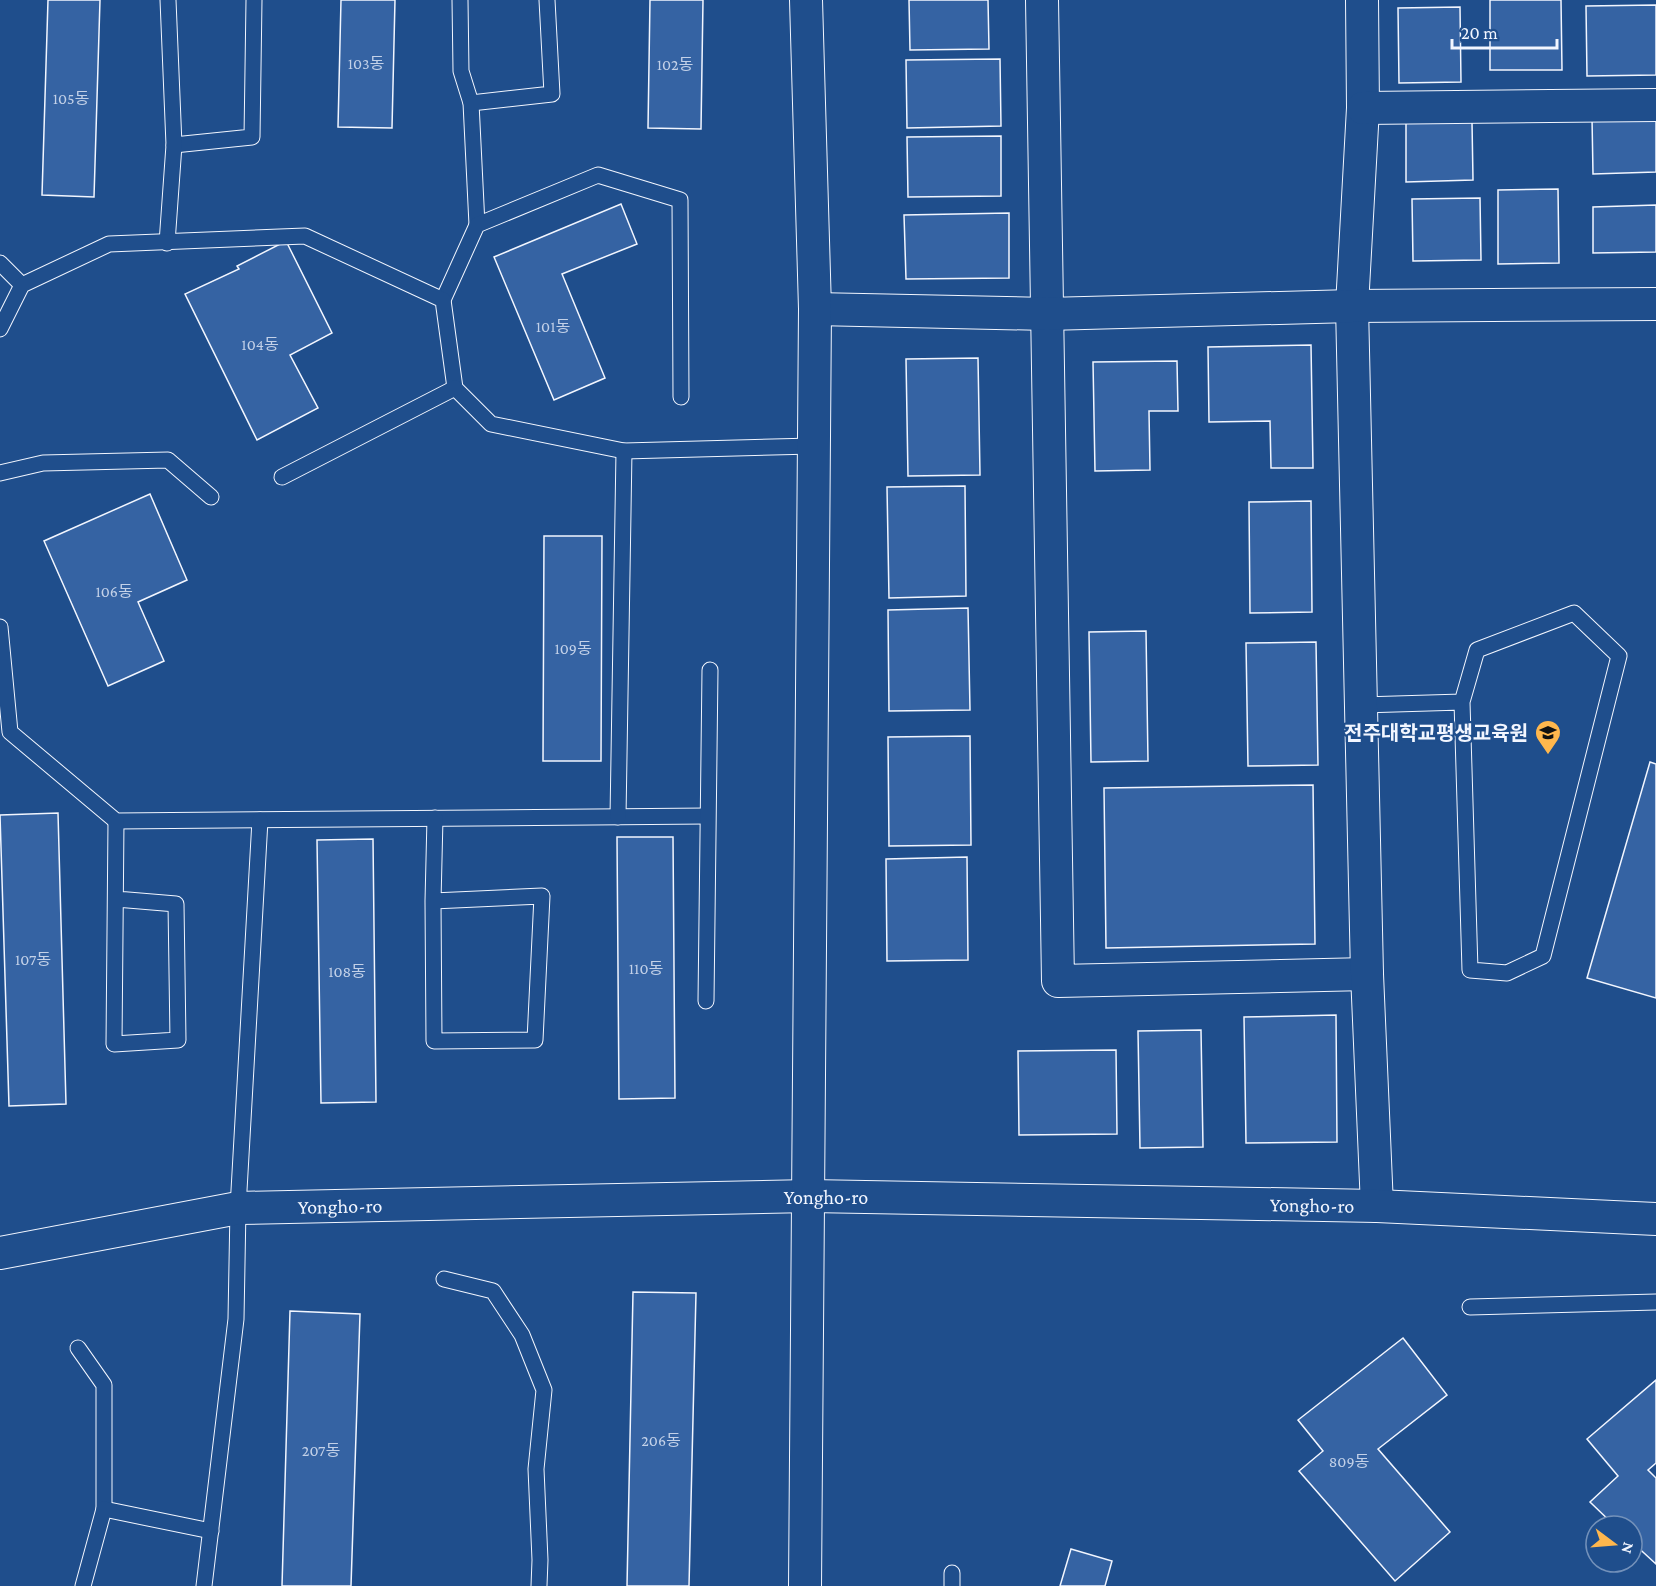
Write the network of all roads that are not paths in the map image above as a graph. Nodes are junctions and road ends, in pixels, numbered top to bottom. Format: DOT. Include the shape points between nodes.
graph roads {
  1 [pos="168,0"];
  2 [pos="254,0"];
  3 [pos="460,0"];
  4 [pos="547,0"];
  5 [pos="806,0"];
  6 [pos="1042,0"];
  7 [pos="1362,0"];
  8 [pos="471,103"];
  9 [pos="1656,105"];
  10 [pos="1363,108"];
  11 [pos="174,145"];
  12 [pos="477,225"];
  13 [pos="167,243"];
  14 [pos="0,263"];
  15 [pos="22,285"];
  16 [pos="443,300"];
  17 [pos="1656,304"];
  18 [pos="1352,306"];
  19 [pos="815,309"];
  20 [pos="1047,314"];
  21 [pos="0,329"];
  22 [pos="455,388"];
  23 [pos="681,397"];
  24 [pos="813,446"];
  25 [pos="624,451"];
  26 [pos="0,473"];
  27 [pos="282,477"];
  28 [pos="211,497"];
  29 [pos="0,627"];
  30 [pos="710,669"];
  31 [pos="1462,702"];
  32 [pos="1362,705"];
  33 [pos="707,816"];
  34 [pos="618,817"];
  35 [pos="435,818"];
  36 [pos="260,820"];
  37 [pos="116,821"];
  38 [pos="116,899"];
  39 [pos="433,901"];
  40 [pos="1367,974"];
  41 [pos="706,1001"];
  42 [pos="810,1196"];
  43 [pos="1377,1206"];
  44 [pos="238,1208"];
  45 [pos="1656,1219"];
  46 [pos="0,1253"];
  47 [pos="444,1279"];
  48 [pos="1656,1302"];
  49 [pos="1470,1307"];
  50 [pos="78,1348"];
  51 [pos="104,1509"];
  52 [pos="211,1531"];
  53 [pos="83,1586"];
  54 [pos="204,1586"];
  55 [pos="539,1586"];
  56 [pos="805,1586"];
  1 -- 11 [label="lane"];
  2 -- 11 [label="lane" via="252,137"];
  3 -- 8 [label="lane" via="461,71"];
  4 -- 8 [label="lane" via="552,94"];
  5 -- 19 [label="street"];
  6 -- 20 [label="street"];
  7 -- 10 [label="street"];
  8 -- 12 [label="lane"];
  9 -- 10 [label="street"];
  10 -- 18 [label="street"];
  11 -- 13 [label="lane"];
  12 -- 16 [label="lane"];
  12 -- 23 [label="lane" via="598,176 680,200"];
  13 -- 15 [label="lane" via="109,244"];
  13 -- 16 [label="lane" via="305,236"];
  14 -- 15 [label="lane"];
  15 -- 21 [label="lane"];
  16 -- 22 [label="lane"];
  17 -- 18 [label="street"];
  18 -- 20 [label="street"];
  18 -- 32 [label="street"];
  19 -- 20 [label="street"];
  19 -- 24 [label="street"];
  20 -- 40 [label="street" via="1058,981"];
  22 -- 25 [label="lane" via="491,424"];
  22 -- 27 [label="lane"];
  24 -- 25 [label="lane"];
  24 -- 42 [label="street"];
  25 -- 34 [label="lane"];
  26 -- 28 [label="lane" via="43,463 168,460"];
  29 -- 37 [label="lane" via="10,732"];
  30 -- 33 [label="lane"];
  31 -- 31 [label="lane" via="1477,650 1574,613 1619,656 1543,956 1507,973 1470,970"];
  31 -- 32 [label="lane"];
  32 -- 40 [label="street"];
  33 -- 34 [label="lane"];
  33 -- 41 [label="lane"];
  34 -- 35 [label="lane"];
  35 -- 36 [label="lane"];
  35 -- 39 [label="lane"];
  36 -- 37 [label="lane"];
  36 -- 44 [label="lane"];
  37 -- 38 [label="lane"];
  38 -- 38 [label="lane" via="114,1044 178,1040 176,904"];
  39 -- 39 [label="lane" via="434,1041 535,1040 542,896"];
  40 -- 43 [label="street"];
  42 -- 43 [label="street, Yongho-ro"];
  42 -- 44 [label="street, Yongho-ro"];
  42 -- 56 [label="street"];
  43 -- 45 [label="street, Yongho-ro"];
  44 -- 46 [label="street, Yongho-ro"];
  44 -- 52 [label="lane" via="236,1319"];
  47 -- 55 [label="lane" via="493,1292 522,1335 544,1390 536,1469"];
  48 -- 49 [label="lane"];
  50 -- 51 [label="lane" via="104,1385"];
  51 -- 52 [label="lane"];
  51 -- 53 [label="lane"];
  52 -- 54 [label="lane"];
}
